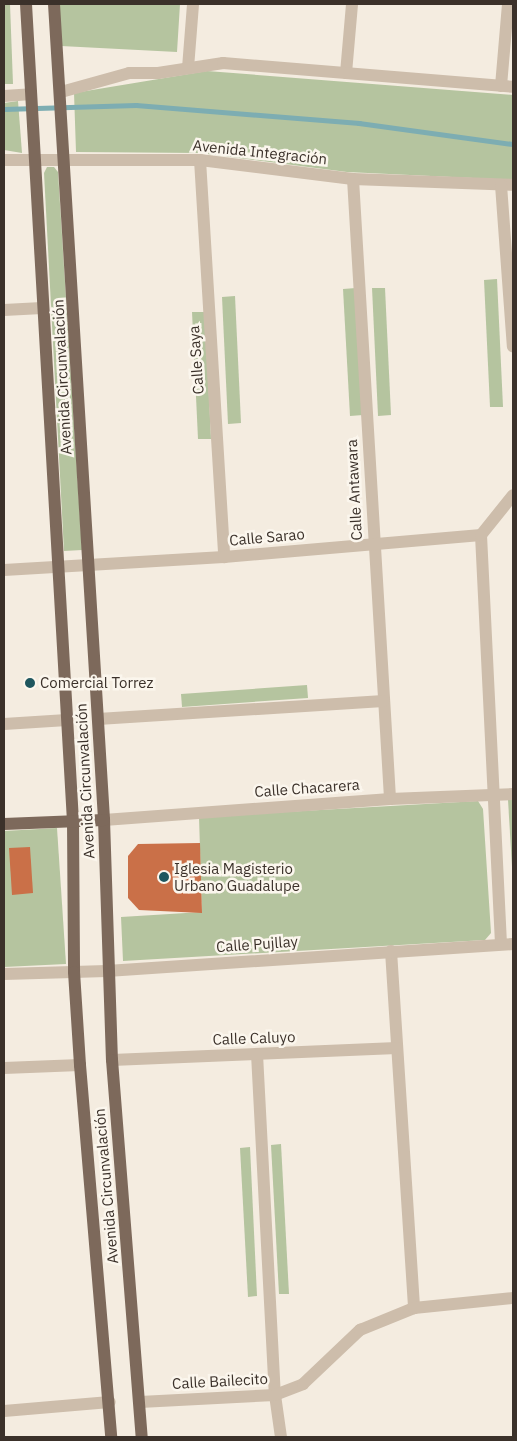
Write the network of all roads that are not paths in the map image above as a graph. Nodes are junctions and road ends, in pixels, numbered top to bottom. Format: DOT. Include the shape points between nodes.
graph roads {
  1 [pos="26,4"];
  2 [pos="54,4"];
  3 [pos="193,4"];
  4 [pos="352,4"];
  5 [pos="508,4"];
  6 [pos="188,68"];
  7 [pos="346,73"];
  8 [pos="507,86"];
  9 [pos="4,96"];
  10 [pos="61,97"];
  11 [pos="31,99"];
  12 [pos="66,159"];
  13 [pos="4,160"];
  14 [pos="200,160"];
  15 [pos="34,161"];
  16 [pos="353,179"];
  17 [pos="507,185"];
  18 [pos="42,308"];
  19 [pos="4,310"];
  20 [pos="513,347"];
  21 [pos="513,495"];
  22 [pos="481,535"];
  23 [pos="373,543"];
  24 [pos="224,557"];
  25 [pos="89,563"];
  26 [pos="58,566"];
  27 [pos="4,570"];
  28 [pos="383,702"];
  29 [pos="98,719"];
  30 [pos="67,720"];
  31 [pos="4,724"];
  32 [pos="513,794"];
  33 [pos="494,795"];
  34 [pos="390,798"];
  35 [pos="104,820"];
  36 [pos="73,821"];
  37 [pos="4,824"];
  38 [pos="507,944"];
  39 [pos="391,951"];
  40 [pos="107,971"];
  41 [pos="74,972"];
  42 [pos="4,974"];
  43 [pos="397,1048"];
  44 [pos="257,1054"];
  45 [pos="112,1060"];
  46 [pos="80,1064"];
  47 [pos="4,1068"];
  48 [pos="513,1298"];
  49 [pos="414,1308"];
  50 [pos="275,1395"];
  51 [pos="110,1402"];
  52 [pos="140,1402"];
  53 [pos="4,1411"];
  54 [pos="111,1437"];
  55 [pos="142,1437"];
  56 [pos="281,1437"];
  1 -- 11 [label="main road, Avenida Circunvalación"];
  2 -- 10 [label="main road, Avenida Circunvalación"];
  3 -- 6 [label="street"];
  4 -- 7 [label="street"];
  5 -- 8 [label="street"];
  6 -- 7 [label="street" via="224,64"];
  6 -- 10 [label="street" via="129,73"];
  7 -- 8 [label="street"];
  9 -- 11 [label="street"];
  10 -- 12 [label="main road, Avenida Circunvalación"];
  11 -- 15 [label="main road, Avenida Circunvalación"];
  12 -- 14 [label="street, Avenida Integración"];
  12 -- 15 [label="street, Avenida Integración"];
  12 -- 25 [label="main road, Avenida Circunvalación"];
  13 -- 15 [label="street, Avenida Integración"];
  14 -- 16 [label="street, Avenida Integración"];
  14 -- 24 [label="street, Calle Saya"];
  15 -- 18 [label="main road, Avenida Circunvalación"];
  16 -- 17 [label="street, Avenida Integración"];
  16 -- 23 [label="street, Calle Antawara"];
  17 -- 20 [label="street"];
  18 -- 19 [label="street"];
  18 -- 26 [label="main road, Avenida Circunvalación"];
  21 -- 22 [label="street"];
  22 -- 23 [label="street, Calle Sarao"];
  22 -- 33 [label="street"];
  23 -- 24 [label="street, Calle Sarao"];
  23 -- 28 [label="street, Calle Antawara"];
  24 -- 25 [label="street, Calle Sarao"];
  25 -- 26 [label="street, Calle Sarao"];
  25 -- 29 [label="main road, Avenida Circunvalación"];
  26 -- 27 [label="street, Calle Sarao"];
  26 -- 30 [label="main road, Avenida Circunvalación"];
  28 -- 29 [label="street"];
  28 -- 34 [label="street, Calle Antawara"];
  29 -- 35 [label="main road, Avenida Circunvalación"];
  30 -- 31 [label="street"];
  30 -- 36 [label="main road, Avenida Circunvalación"];
  32 -- 33 [label="street, Calle Chacarera"];
  33 -- 34 [label="street, Calle Chacarera"];
  33 -- 38 [label="street"];
  34 -- 35 [label="street, Calle Chacarera"];
  35 -- 36 [label="main road"];
  35 -- 40 [label="main road, Avenida Circunvalación"];
  36 -- 37 [label="main road"];
  36 -- 41 [label="main road, Avenida Circunvalación"];
  38 -- 39 [label="street, Calle Pujllay"];
  39 -- 40 [label="street, Calle Pujllay"];
  39 -- 43 [label="street"];
  40 -- 41 [label="street, Calle Pujllay"];
  40 -- 45 [label="main road, Avenida Circunvalación"];
  41 -- 42 [label="street, Calle Pujllay"];
  41 -- 46 [label="main road, Avenida Circunvalación"];
  43 -- 44 [label="street, Calle Caluyo"];
  43 -- 49 [label="street"];
  44 -- 45 [label="street, Calle Caluyo"];
  44 -- 50 [label="street"];
  45 -- 52 [label="main road, Avenida Circunvalación"];
  46 -- 47 [label="street"];
  46 -- 51 [label="main road, Avenida Circunvalación"];
  48 -- 49 [label="street, Calle Bailecito"];
  49 -- 50 [label="street, Calle Bailecito" via="360,1330 303,1384"];
  50 -- 52 [label="street, Calle Bailecito"];
  50 -- 56 [label="street"];
  51 -- 53 [label="street"];
  51 -- 54 [label="main road, Avenida Circunvalación"];
  52 -- 55 [label="main road, Avenida Circunvalación"];
}
